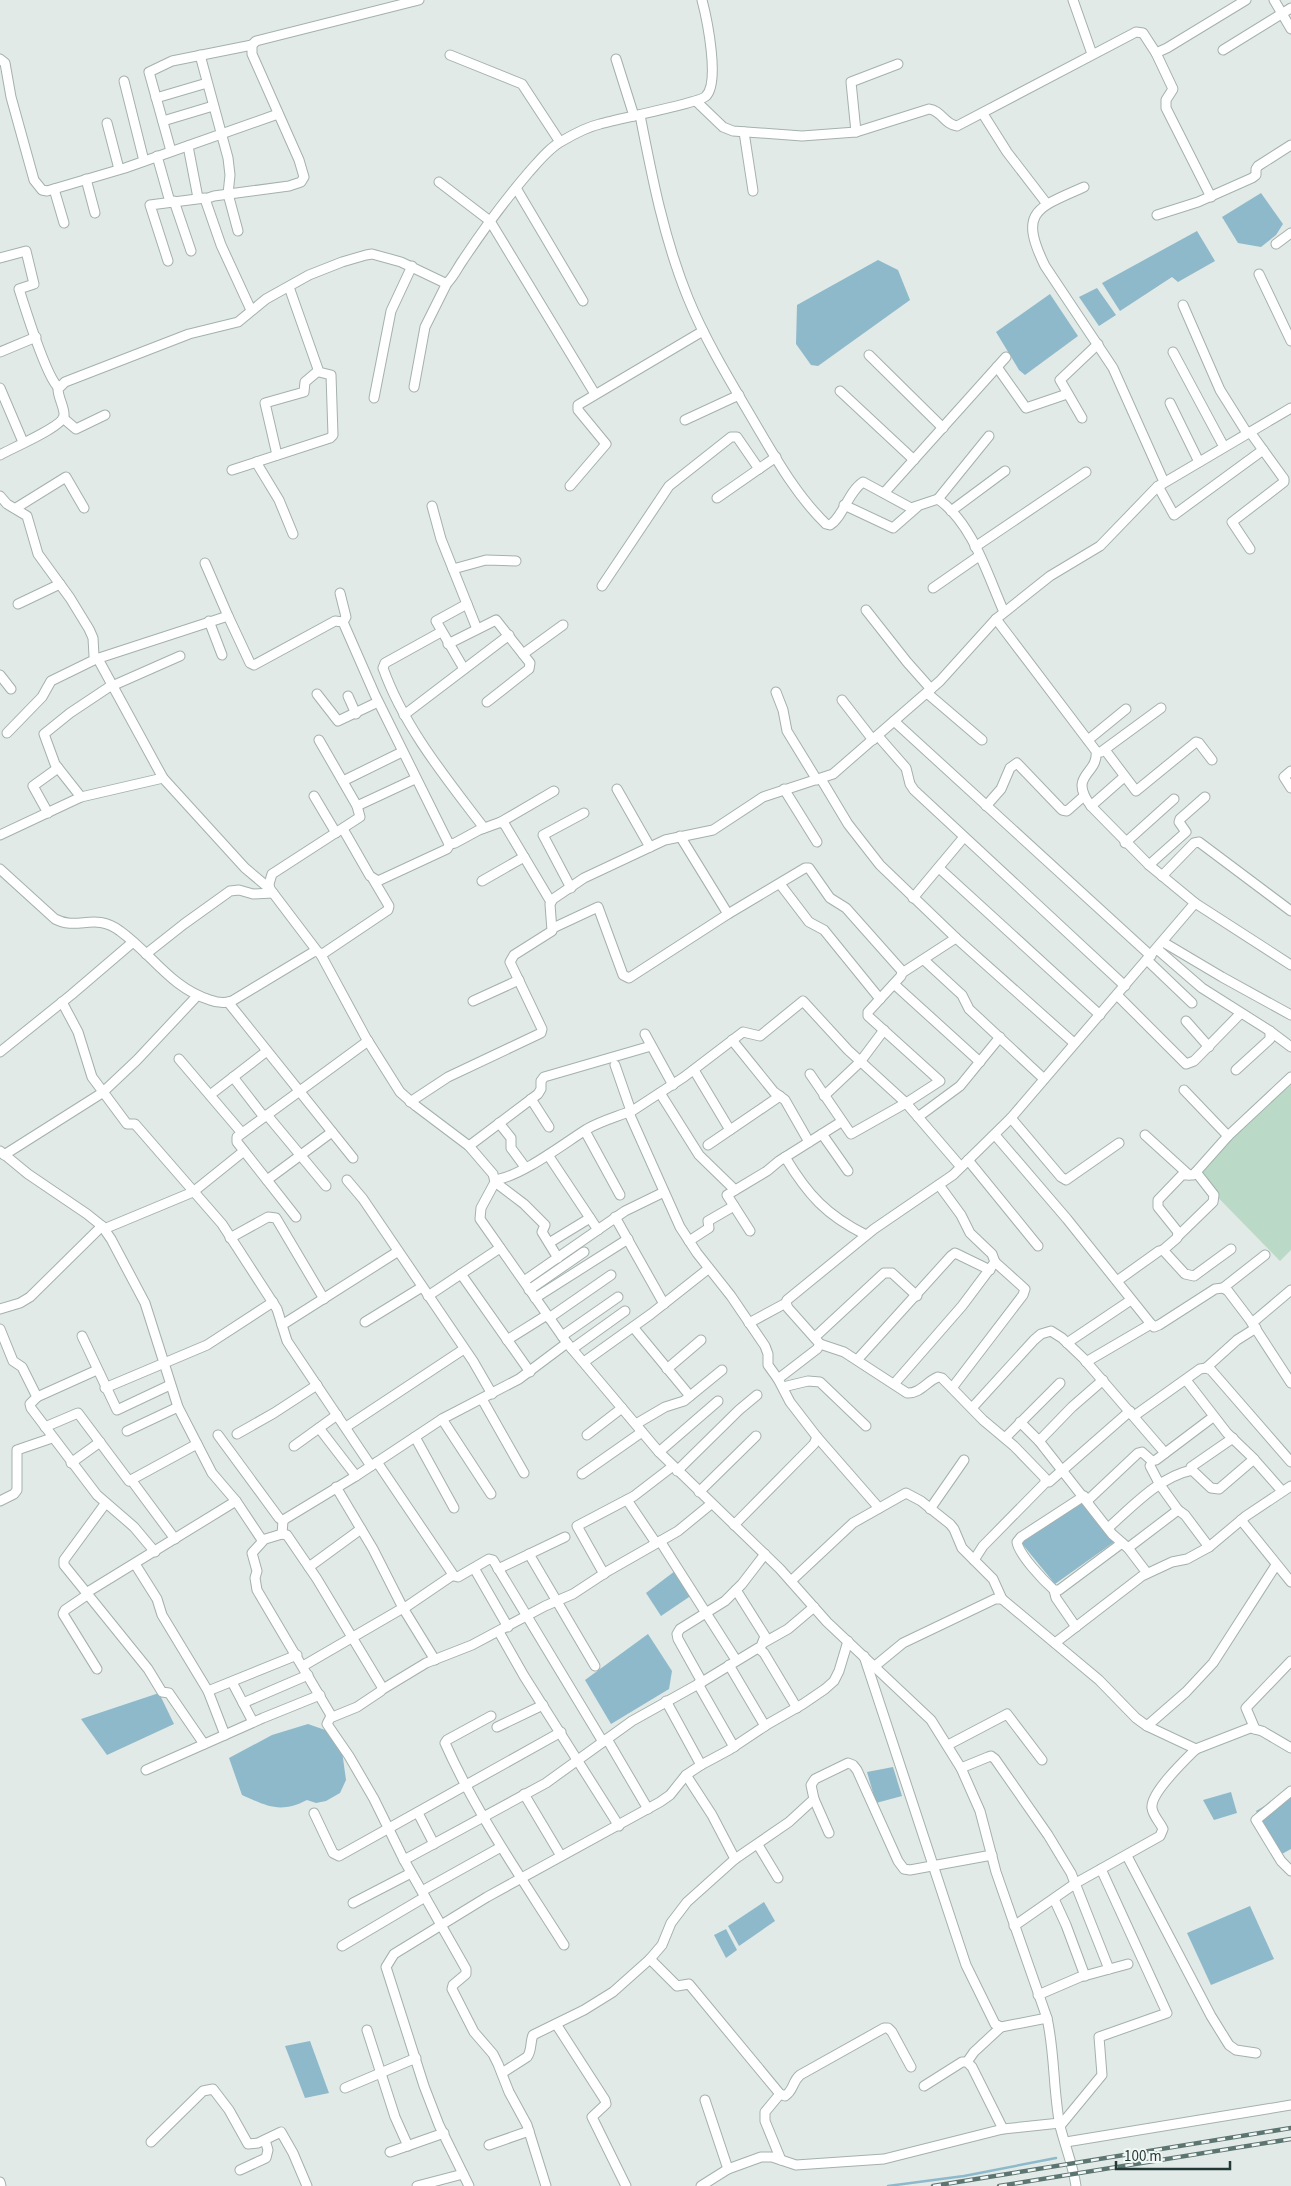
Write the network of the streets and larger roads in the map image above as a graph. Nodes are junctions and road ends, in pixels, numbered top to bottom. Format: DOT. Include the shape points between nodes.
graph roads {
  1 [pos="419,0"];
  2 [pos="702,0"];
  3 [pos="1073,0"];
  4 [pos="1246,0"];
  5 [pos="1274,0"];
  6 [pos="1291,8"];
  7 [pos="1283,14"];
  8 [pos="1291,29"];
  9 [pos="252,44"];
  10 [pos="1223,50"];
  11 [pos="1156,53"];
  12 [pos="1092,54"];
  13 [pos="450,55"];
  14 [pos="200,56"];
  15 [pos="0,59"];
  16 [pos="616,59"];
  17 [pos="898,64"];
  18 [pos="124,81"];
  19 [pos="207,83"];
  20 [pos="156,98"];
  21 [pos="697,102"];
  22 [pos="213,106"];
  23 [pos="278,114"];
  24 [pos="984,114"];
  25 [pos="637,115"];
  26 [pos="163,122"];
  27 [pos="108,123"];
  28 [pos="744,132"];
  29 [pos="856,132"];
  30 [pos="221,134"];
  31 [pos="560,142"];
  32 [pos="1291,145"];
  33 [pos="188,146"];
  34 [pos="171,151"];
  35 [pos="156,156"];
  36 [pos="144,161"];
  37 [pos="119,169"];
  38 [pos="86,179"];
  39 [pos="439,182"];
  40 [pos="1084,187"];
  41 [pos="54,188"];
  42 [pos="516,188"];
  43 [pos="753,191"];
  44 [pos="228,194"];
  45 [pos="1211,197"];
  46 [pos="202,198"];
  47 [pos="172,201"];
  48 [pos="1047,204"];
  49 [pos="95,213"];
  50 [pos="1157,215"];
  51 [pos="490,221"];
  52 [pos="64,223"];
  53 [pos="238,231"];
  54 [pos="1291,233"];
  55 [pos="1276,244"];
  56 [pos="192,251"];
  57 [pos="0,258"];
  58 [pos="168,261"];
  59 [pos="412,266"];
  60 [pos="1260,274"];
  61 [pos="447,283"];
  62 [pos="288,287"];
  63 [pos="583,301"];
  64 [pos="1183,305"];
  65 [pos="251,310"];
  66 [pos="703,331"];
  67 [pos="36,338"];
  68 [pos="1291,341"];
  69 [pos="1098,344"];
  70 [pos="0,352"];
  71 [pos="1173,352"];
  72 [pos="869,355"];
  73 [pos="1006,357"];
  74 [pos="997,367"];
  75 [pos="318,371"];
  76 [pos="414,387"];
  77 [pos="0,388"];
  78 [pos="58,388"];
  79 [pos="840,392"];
  80 [pos="595,394"];
  81 [pos="1067,394"];
  82 [pos="739,395"];
  83 [pos="374,398"];
  84 [pos="1170,403"];
  85 [pos="1291,408"];
  86 [pos="105,416"];
  87 [pos="63,418"];
  88 [pos="1082,418"];
  89 [pos="685,420"];
  90 [pos="942,428"];
  91 [pos="1249,433"];
  92 [pos="989,436"];
  93 [pos="23,442"];
  94 [pos="1224,447"];
  95 [pos="1263,450"];
  96 [pos="0,455"];
  97 [pos="277,456"];
  98 [pos="776,457"];
  99 [pos="914,460"];
  100 [pos="256,462"];
  101 [pos="1199,462"];
  102 [pos="759,469"];
  103 [pos="232,470"];
  104 [pos="1005,471"];
  105 [pos="1086,472"];
  106 [pos="1284,482"];
  107 [pos="1161,484"];
  108 [pos="570,486"];
  109 [pos="1291,491"];
  110 [pos="884,493"];
  111 [pos="0,496"];
  112 [pos="717,498"];
  113 [pos="938,499"];
  114 [pos="844,505"];
  115 [pos="8,506"];
  116 [pos="432,506"];
  117 [pos="917,507"];
  118 [pos="84,508"];
  119 [pos="952,511"];
  120 [pos="293,534"];
  121 [pos="975,547"];
  122 [pos="1250,549"];
  123 [pos="979,556"];
  124 [pos="516,561"];
  125 [pos="205,563"];
  126 [pos="453,569"];
  127 [pos="60,584"];
  128 [pos="602,586"];
  129 [pos="933,588"];
  130 [pos="340,593"];
  131 [pos="18,604"];
  132 [pos="467,604"];
  133 [pos="866,610"];
  134 [pos="1004,612"];
  135 [pos="228,616"];
  136 [pos="996,619"];
  137 [pos="209,621"];
  138 [pos="343,622"];
  139 [pos="563,625"];
  140 [pos="477,629"];
  141 [pos="442,632"];
  142 [pos="508,635"];
  143 [pos="448,644"];
  144 [pos="523,654"];
  145 [pos="180,656"];
  146 [pos="222,656"];
  147 [pos="97,659"];
  148 [pos="464,669"];
  149 [pos="0,675"];
  150 [pos="112,685"];
  151 [pos="11,689"];
  152 [pos="929,691"];
  153 [pos="776,692"];
  154 [pos="317,694"];
  155 [pos="348,696"];
  156 [pos="842,700"];
  157 [pos="378,702"];
  158 [pos="487,702"];
  159 [pos="1161,708"];
  160 [pos="1126,709"];
  161 [pos="356,714"];
  162 [pos="404,715"];
  163 [pos="894,721"];
  164 [pos="7,733"];
  165 [pos="876,738"];
  166 [pos="319,740"];
  167 [pos="982,740"];
  168 [pos="1088,740"];
  169 [pos="402,752"];
  170 [pos="1100,752"];
  171 [pos="1212,760"];
  172 [pos="58,768"];
  173 [pos="1291,770"];
  174 [pos="1124,777"];
  175 [pos="164,778"];
  176 [pos="415,779"];
  177 [pos="819,779"];
  178 [pos="342,781"];
  179 [pos="1291,788"];
  180 [pos="617,789"];
  181 [pos="784,789"];
  182 [pos="554,791"];
  183 [pos="314,796"];
  184 [pos="1084,796"];
  185 [pos="81,797"];
  186 [pos="1205,797"];
  187 [pos="1174,798"];
  188 [pos="357,806"];
  189 [pos="986,806"];
  190 [pos="1091,806"];
  191 [pos="48,813"];
  192 [pos="584,813"];
  193 [pos="501,822"];
  194 [pos="484,828"];
  195 [pos="340,831"];
  196 [pos="0,835"];
  197 [pos="680,836"];
  198 [pos="964,837"];
  199 [pos="817,842"];
  200 [pos="1125,843"];
  201 [pos="450,844"];
  202 [pos="650,846"];
  203 [pos="524,857"];
  204 [pos="1149,865"];
  205 [pos="0,868"];
  206 [pos="939,868"];
  207 [pos="1162,876"];
  208 [pos="373,879"];
  209 [pos="482,881"];
  210 [pos="780,884"];
  211 [pos="571,888"];
  212 [pos="272,891"];
  213 [pos="913,898"];
  214 [pos="551,902"];
  215 [pos="1195,904"];
  216 [pos="1291,911"];
  217 [pos="728,914"];
  218 [pos="553,928"];
  219 [pos="956,938"];
  220 [pos="133,942"];
  221 [pos="1160,945"];
  222 [pos="319,953"];
  223 [pos="146,954"];
  224 [pos="1149,958"];
  225 [pos="924,960"];
  226 [pos="1291,965"];
  227 [pos="902,973"];
  228 [pos="519,980"];
  229 [pos="894,984"];
  230 [pos="1126,986"];
  231 [pos="1117,995"];
  232 [pos="197,996"];
  233 [pos="880,999"];
  234 [pos="473,1000"];
  235 [pos="62,1002"];
  236 [pos="228,1002"];
  237 [pos="1192,1003"];
  238 [pos="1240,1014"];
  239 [pos="1100,1015"];
  240 [pos="1291,1015"];
  241 [pos="1186,1021"];
  242 [pos="884,1030"];
  243 [pos="1270,1031"];
  244 [pos="645,1034"];
  245 [pos="1000,1037"];
  246 [pos="732,1040"];
  247 [pos="368,1041"];
  248 [pos="1074,1044"];
  249 [pos="652,1046"];
  250 [pos="1209,1047"];
  251 [pos="1291,1047"];
  252 [pos="267,1051"];
  253 [pos="0,1052"];
  254 [pos="179,1059"];
  255 [pos="860,1062"];
  256 [pos="980,1062"];
  257 [pos="615,1065"];
  258 [pos="694,1070"];
  259 [pos="1236,1070"];
  260 [pos="810,1074"];
  261 [pos="234,1077"];
  262 [pos="1291,1077"];
  263 [pos="1044,1079"];
  264 [pos="673,1085"];
  265 [pos="299,1090"];
  266 [pos="1184,1090"];
  267 [pos="102,1093"];
  268 [pos="660,1093"];
  269 [pos="210,1095"];
  270 [pos="780,1096"];
  271 [pos="824,1096"];
  272 [pos="531,1099"];
  273 [pos="410,1102"];
  274 [pos="906,1103"];
  275 [pos="630,1111"];
  276 [pos="265,1116"];
  277 [pos="918,1117"];
  278 [pos="1011,1118"];
  279 [pos="841,1122"];
  280 [pos="500,1123"];
  281 [pos="549,1127"];
  282 [pos="730,1130"];
  283 [pos="585,1131"];
  284 [pos="332,1132"];
  285 [pos="242,1133"];
  286 [pos="822,1134"];
  287 [pos="995,1134"];
  288 [pos="1145,1135"];
  289 [pos="1228,1136"];
  290 [pos="809,1142"];
  291 [pos="1120,1143"];
  292 [pos="708,1145"];
  293 [pos="469,1146"];
  294 [pos="244,1150"];
  295 [pos="2,1153"];
  296 [pos="548,1155"];
  297 [pos="300,1156"];
  298 [pos="785,1157"];
  299 [pos="354,1158"];
  300 [pos="968,1160"];
  301 [pos="525,1167"];
  302 [pos="961,1167"];
  303 [pos="848,1171"];
  304 [pos="1193,1174"];
  305 [pos="267,1180"];
  306 [pos="347,1180"];
  307 [pos="495,1181"];
  308 [pos="940,1184"];
  309 [pos="326,1186"];
  310 [pos="735,1190"];
  311 [pos="193,1192"];
  312 [pos="664,1192"];
  313 [pos="620,1195"];
  314 [pos="286,1204"];
  315 [pos="734,1206"];
  316 [pos="268,1217"];
  317 [pos="296,1217"];
  318 [pos="616,1217"];
  319 [pos="590,1218"];
  320 [pos="103,1227"];
  321 [pos="598,1230"];
  322 [pos="750,1231"];
  323 [pos="866,1235"];
  324 [pos="1178,1236"];
  325 [pos="230,1238"];
  326 [pos="628,1239"];
  327 [pos="689,1241"];
  328 [pos="549,1243"];
  329 [pos="1038,1246"];
  330 [pos="500,1248"];
  331 [pos="1231,1249"];
  332 [pos="1163,1250"];
  333 [pos="397,1252"];
  334 [pos="584,1252"];
  335 [pos="1265,1256"];
  336 [pos="558,1258"];
  337 [pos="993,1266"];
  338 [pos="708,1269"];
  339 [pos="461,1274"];
  340 [pos="611,1275"];
  341 [pos="524,1281"];
  342 [pos="1117,1281"];
  343 [pos="422,1288"];
  344 [pos="1223,1288"];
  345 [pos="530,1290"];
  346 [pos="1291,1290"];
  347 [pos="428,1296"];
  348 [pos="917,1296"];
  349 [pos="618,1297"];
  350 [pos="536,1298"];
  351 [pos="324,1299"];
  352 [pos="1131,1300"];
  353 [pos="273,1302"];
  354 [pos="786,1303"];
  355 [pos="664,1304"];
  356 [pos="0,1309"];
  357 [pos="625,1311"];
  358 [pos="548,1317"];
  359 [pos="365,1322"];
  360 [pos="750,1323"];
  361 [pos="1150,1324"];
  362 [pos="282,1325"];
  363 [pos="1254,1325"];
  364 [pos="633,1327"];
  365 [pos="1,1334"];
  366 [pos="82,1336"];
  367 [pos="507,1340"];
  368 [pos="701,1340"];
  369 [pos="818,1341"];
  370 [pos="567,1343"];
  371 [pos="1067,1343"];
  372 [pos="464,1349"];
  373 [pos="857,1360"];
  374 [pos="584,1362"];
  375 [pos="1086,1362"];
  376 [pos="164,1365"];
  377 [pos="1206,1368"];
  378 [pos="667,1369"];
  379 [pos="97,1370"];
  380 [pos="722,1370"];
  381 [pos="530,1372"];
  382 [pos="1103,1380"];
  383 [pos="1186,1380"];
  384 [pos="781,1383"];
  385 [pos="1060,1383"];
  386 [pos="1291,1383"];
  387 [pos="894,1384"];
  388 [pos="170,1385"];
  389 [pos="317,1385"];
  390 [pos="105,1388"];
  391 [pos="952,1388"];
  392 [pos="492,1394"];
  393 [pos="757,1395"];
  394 [pos="690,1396"];
  395 [pos="37,1397"];
  396 [pos="482,1399"];
  397 [pos="718,1401"];
  398 [pos="178,1407"];
  399 [pos="622,1408"];
  400 [pos="972,1408"];
  401 [pos="337,1414"];
  402 [pos="1132,1414"];
  403 [pos="1213,1417"];
  404 [pos="442,1420"];
  405 [pos="1020,1422"];
  406 [pos="636,1424"];
  407 [pos="866,1426"];
  408 [pos="45,1427"];
  409 [pos="346,1427"];
  410 [pos="319,1428"];
  411 [pos="128,1431"];
  412 [pos="642,1432"];
  413 [pos="237,1434"];
  414 [pos="218,1435"];
  415 [pos="587,1435"];
  416 [pos="756,1436"];
  417 [pos="415,1437"];
  418 [pos="817,1437"];
  419 [pos="52,1438"];
  420 [pos="1005,1438"];
  421 [pos="1232,1438"];
  422 [pos="1039,1441"];
  423 [pos="100,1442"];
  424 [pos="197,1444"];
  425 [pos="294,1446"];
  426 [pos="659,1452"];
  427 [pos="1165,1453"];
  428 [pos="1254,1459"];
  429 [pos="964,1460"];
  430 [pos="1291,1462"];
  431 [pos="72,1463"];
  432 [pos="374,1464"];
  433 [pos="1150,1466"];
  434 [pos="1191,1467"];
  435 [pos="675,1469"];
  436 [pos="1063,1471"];
  437 [pos="524,1473"];
  438 [pos="582,1474"];
  439 [pos="356,1476"];
  440 [pos="132,1481"];
  441 [pos="1050,1482"];
  442 [pos="1160,1485"];
  443 [pos="1291,1486"];
  444 [pos="336,1487"];
  445 [pos="1282,1491"];
  446 [pos="699,1492"];
  447 [pos="491,1494"];
  448 [pos="1085,1499"];
  449 [pos="627,1500"];
  450 [pos="0,1501"];
  451 [pos="236,1501"];
  452 [pos="105,1504"];
  453 [pos="711,1504"];
  454 [pos="454,1508"];
  455 [pos="879,1508"];
  456 [pos="930,1509"];
  457 [pos="1178,1510"];
  458 [pos="1241,1520"];
  459 [pos="283,1521"];
  460 [pos="734,1525"];
  461 [pos="1108,1528"];
  462 [pos="361,1529"];
  463 [pos="282,1534"];
  464 [pos="564,1537"];
  465 [pos="175,1539"];
  466 [pos="263,1541"];
  467 [pos="658,1542"];
  468 [pos="1125,1546"];
  469 [pos="1209,1547"];
  470 [pos="155,1552"];
  471 [pos="529,1554"];
  472 [pos="765,1554"];
  473 [pos="974,1560"];
  474 [pos="135,1564"];
  475 [pos="1276,1565"];
  476 [pos="309,1567"];
  477 [pos="474,1568"];
  478 [pos="498,1569"];
  479 [pos="1147,1573"];
  480 [pos="604,1574"];
  481 [pos="453,1576"];
  482 [pos="791,1581"];
  483 [pos="1291,1582"];
  484 [pos="736,1590"];
  485 [pos="1054,1590"];
  486 [pos="87,1594"];
  487 [pos="1002,1599"];
  488 [pos="558,1600"];
  489 [pos="814,1606"];
  490 [pos="403,1608"];
  491 [pos="706,1614"];
  492 [pos="526,1617"];
  493 [pos="508,1627"];
  494 [pos="1076,1627"];
  495 [pos="499,1632"];
  496 [pos="352,1638"];
  497 [pos="848,1641"];
  498 [pos="1055,1643"];
  499 [pos="762,1646"];
  500 [pos="297,1655"];
  501 [pos="864,1656"];
  502 [pos="435,1660"];
  503 [pos="1291,1661"];
  504 [pos="732,1662"];
  505 [pos="303,1666"];
  506 [pos="595,1666"];
  507 [pos="875,1666"];
  508 [pos="98,1670"];
  509 [pos="308,1675"];
  510 [pos="885,1676"];
  511 [pos="232,1682"];
  512 [pos="700,1683"];
  513 [pos="874,1686"];
  514 [pos="383,1689"];
  515 [pos="208,1691"];
  516 [pos="320,1695"];
  517 [pos="666,1701"];
  518 [pos="243,1703"];
  519 [pos="543,1705"];
  520 [pos="797,1708"];
  521 [pos="490,1716"];
  522 [pos="332,1717"];
  523 [pos="253,1722"];
  524 [pos="765,1726"];
  525 [pos="1147,1726"];
  526 [pos="497,1727"];
  527 [pos="1255,1728"];
  528 [pos="561,1732"];
  529 [pos="225,1735"];
  530 [pos="605,1741"];
  531 [pos="204,1744"];
  532 [pos="948,1745"];
  533 [pos="734,1747"];
  534 [pos="1291,1748"];
  535 [pos="1196,1749"];
  536 [pos="579,1760"];
  537 [pos="1042,1760"];
  538 [pos="701,1765"];
  539 [pos="961,1768"];
  540 [pos="146,1770"];
  541 [pos="686,1775"];
  542 [pos="468,1786"];
  543 [pos="1291,1792"];
  544 [pos="524,1794"];
  545 [pos="814,1799"];
  546 [pos="648,1809"];
  547 [pos="314,1813"];
  548 [pos="418,1813"];
  549 [pos="484,1818"];
  550 [pos="619,1826"];
  551 [pos="389,1829"];
  552 [pos="829,1833"];
  553 [pos="434,1844"];
  554 [pos="758,1845"];
  555 [pos="501,1847"];
  556 [pos="992,1855"];
  557 [pos="561,1856"];
  558 [pos="1127,1856"];
  559 [pos="735,1859"];
  560 [pos="404,1860"];
  561 [pos="934,1866"];
  562 [pos="1102,1869"];
  563 [pos="1291,1871"];
  564 [pos="412,1873"];
  565 [pos="522,1877"];
  566 [pos="778,1878"];
  567 [pos="1076,1883"];
  568 [pos="423,1894"];
  569 [pos="1054,1899"];
  570 [pos="353,1903"];
  571 [pos="441,1925"];
  572 [pos="1014,1926"];
  573 [pos="564,1945"];
  574 [pos="342,1946"];
  575 [pos="650,1958"];
  576 [pos="1128,1964"];
  577 [pos="1109,1969"];
  578 [pos="1085,1976"];
  579 [pos="1038,1994"];
  580 [pos="1047,2018"];
  581 [pos="556,2024"];
  582 [pos="1001,2028"];
  583 [pos="368,2030"];
  584 [pos="1256,2053"];
  585 [pos="416,2058"];
  586 [pos="967,2062"];
  587 [pos="911,2068"];
  588 [pos="502,2073"];
  589 [pos="381,2074"];
  590 [pos="924,2086"];
  591 [pos="344,2088"];
  592 [pos="780,2094"];
  593 [pos="705,2100"];
  594 [pos="1291,2104"];
  595 [pos="1060,2125"];
  596 [pos="1003,2130"];
  597 [pos="529,2131"];
  598 [pos="444,2133"];
  599 [pos="265,2140"];
  600 [pos="151,2142"];
  601 [pos="1066,2142"];
  602 [pos="408,2146"];
  603 [pos="489,2146"];
  604 [pos="390,2152"];
  605 [pos="781,2160"];
  606 [pos="728,2169"];
  607 [pos="240,2170"];
  608 [pos="463,2174"];
  609 [pos="0,2182"];
  610 [pos="1,2186"];
  611 [pos="307,2186"];
  612 [pos="417,2186"];
  613 [pos="468,2186"];
  614 [pos="546,2186"];
  615 [pos="626,2186"];
  616 [pos="701,2186"];
  617 [pos="1076,2186"];
  1 -- 9 [label="street"];
  2 -- 21 [label="street" via="710,37 711,87 708,95"];
  3 -- 12 [label="street"];
  4 -- 11 [label="street"];
  5 -- 7 [label="street"];
  6 -- 7 [label="street"];
  7 -- 8 [label="street"];
  7 -- 10 [label="street"];
  9 -- 14 [label="street"];
  9 -- 23 [label="street" via="252,54"];
  11 -- 12 [label="street" via="1141,32 1136,32"];
  11 -- 45 [label="street" via="1173,89 1166,100 1166,108"];
  12 -- 24 [label="street"];
  13 -- 31 [label="street" via="526,87"];
  14 -- 19 [label="street"];
  14 -- 20 [label="street" via="172,61 149,72"];
  15 -- 41 [label="street" via="5,63 34,180 42,190"];
  16 -- 25 [label="street"];
  17 -- 29 [label="street" via="851,82"];
  18 -- 36 [label="street"];
  19 -- 20 [label="street"];
  19 -- 22 [label="street"];
  20 -- 26 [label="street"];
  21 -- 25 [label="street"];
  21 -- 28 [label="street" via="723,127"];
  22 -- 26 [label="street"];
  22 -- 30 [label="street"];
  23 -- 30 [label="street"];
  23 -- 44 [label="street" via="299,160 304,174 302,180 280,187"];
  24 -- 29 [label="street" via="954,126 929,109"];
  24 -- 48 [label="street" via="1007,152"];
  25 -- 31 [label="street" via="598,124"];
  25 -- 66 [label="street" via="663,223 688,298"];
  26 -- 34 [label="street"];
  27 -- 37 [label="street"];
  28 -- 29 [label="street" via="802,136"];
  28 -- 43 [label="street"];
  30 -- 33 [label="street"];
  30 -- 44 [label="street" via="230,166"];
  31 -- 42 [label="street"];
  32 -- 45 [label="street" via="1258,166 1252,178"];
  33 -- 34 [label="street"];
  33 -- 46 [label="street"];
  34 -- 35 [label="street"];
  35 -- 36 [label="street"];
  35 -- 47 [label="street"];
  36 -- 37 [label="street"];
  37 -- 38 [label="street"];
  38 -- 41 [label="street"];
  38 -- 49 [label="street"];
  39 -- 51 [label="street"];
  40 -- 48 [label="street"];
  41 -- 52 [label="street"];
  42 -- 51 [label="street"];
  42 -- 63 [label="street"];
  44 -- 46 [label="street"];
  44 -- 53 [label="street"];
  45 -- 50 [label="street"];
  46 -- 47 [label="street"];
  46 -- 65 [label="street"];
  47 -- 56 [label="street"];
  47 -- 58 [label="street" via="150,206"];
  48 -- 69 [label="street" via="1033,217 1038,251"];
  51 -- 61 [label="street"];
  51 -- 80 [label="street"];
  54 -- 55 [label="street"];
  57 -- 67 [label="street" via="26,251 34,284 19,289"];
  59 -- 61 [label="street"];
  59 -- 62 [label="street" via="366,255 309,275"];
  59 -- 83 [label="street" via="391,311"];
  60 -- 68 [label="street"];
  61 -- 76 [label="street" via="425,327"];
  62 -- 65 [label="street"];
  62 -- 75 [label="street"];
  64 -- 91 [label="street" via="1218,386"];
  65 -- 78 [label="street" via="238,322 189,334 77,377"];
  66 -- 80 [label="street"];
  66 -- 82 [label="street"];
  67 -- 70 [label="street"];
  67 -- 78 [label="street"];
  69 -- 81 [label="street" via="1060,380"];
  69 -- 107 [label="street" via="1117,375"];
  71 -- 94 [label="street"];
  72 -- 90 [label="street"];
  73 -- 74 [label="street"];
  74 -- 81 [label="street" via="1026,408"];
  74 -- 90 [label="street"];
  75 -- 97 [label="street" via="305,382 304,392 265,403"];
  75 -- 97 [label="street" via="331,375 332,437"];
  77 -- 93 [label="street"];
  78 -- 87 [label="street"];
  79 -- 99 [label="street"];
  80 -- 108 [label="street" via="577,408 606,444"];
  81 -- 88 [label="street"];
  82 -- 89 [label="street"];
  82 -- 98 [label="street"];
  84 -- 101 [label="street"];
  85 -- 91 [label="street"];
  86 -- 87 [label="street" via="76,429"];
  87 -- 93 [label="street" via="54,427"];
  90 -- 99 [label="street"];
  91 -- 94 [label="street"];
  91 -- 95 [label="street"];
  92 -- 113 [label="street"];
  93 -- 96 [label="street"];
  94 -- 101 [label="street"];
  95 -- 106 [label="street"];
  95 -- 107 [label="street" via="1174,515"];
  97 -- 100 [label="street"];
  98 -- 102 [label="street"];
  98 -- 114 [label="street" via="807,504 826,524 833,523"];
  99 -- 110 [label="street"];
  100 -- 103 [label="street"];
  100 -- 120 [label="street" via="279,500"];
  101 -- 107 [label="street"];
  102 -- 112 [label="street"];
  102 -- 128 [label="street" via="737,437 731,437 669,486"];
  104 -- 119 [label="street"];
  105 -- 121 [label="street"];
  106 -- 109 [label="street"];
  106 -- 122 [label="street" via="1232,522"];
  107 -- 134 [label="street" via="1100,546 1050,576"];
  110 -- 114 [label="street" via="863,482"];
  110 -- 117 [label="street" via="907,506"];
  111 -- 115 [label="street"];
  113 -- 117 [label="street"];
  113 -- 119 [label="street"];
  114 -- 117 [label="street" via="893,528"];
  115 -- 118 [label="street" via="66,477"];
  115 -- 127 [label="street" via="27,516 38,554"];
  116 -- 126 [label="street"];
  119 -- 121 [label="street"];
  121 -- 123 [label="street"];
  123 -- 129 [label="street"];
  123 -- 134 [label="street"];
  124 -- 126 [label="street" via="486,560"];
  125 -- 135 [label="street"];
  126 -- 132 [label="street"];
  127 -- 131 [label="street"];
  127 -- 147 [label="street" via="89,629"];
  130 -- 138 [label="street" via="346,617"];
  132 -- 140 [label="street"];
  132 -- 141 [label="street" via="437,619"];
  133 -- 152 [label="street"];
  134 -- 136 [label="street"];
  135 -- 137 [label="street"];
  135 -- 138 [label="street" via="252,665 335,621"];
  136 -- 152 [label="street"];
  136 -- 168 [label="street"];
  137 -- 146 [label="street"];
  137 -- 147 [label="street"];
  138 -- 157 [label="street"];
  139 -- 144 [label="street"];
  140 -- 142 [label="street" via="496,620"];
  140 -- 143 [label="street"];
  141 -- 143 [label="street"];
  141 -- 162 [label="street" via="383,666"];
  142 -- 144 [label="street"];
  142 -- 148 [label="street"];
  143 -- 148 [label="street"];
  144 -- 158 [label="street" via="530,663 529,669"];
  145 -- 150 [label="street"];
  147 -- 150 [label="street"];
  147 -- 164 [label="street" via="52,681 42,697"];
  148 -- 162 [label="street"];
  149 -- 151 [label="street"];
  150 -- 172 [label="street" via="44,734"];
  150 -- 175 [label="street"];
  152 -- 163 [label="street"];
  152 -- 167 [label="street"];
  153 -- 177 [label="street" via="787,731"];
  154 -- 161 [label="street" via="336,720"];
  155 -- 161 [label="street"];
  156 -- 165 [label="street"];
  157 -- 161 [label="street"];
  157 -- 169 [label="street"];
  159 -- 170 [label="street"];
  160 -- 168 [label="street"];
  162 -- 194 [label="street" via="444,776"];
  163 -- 165 [label="street"];
  163 -- 189 [label="street"];
  165 -- 177 [label="street" via="842,768"];
  165 -- 198 [label="street" via="906,768 911,787"];
  166 -- 178 [label="street"];
  168 -- 170 [label="street"];
  169 -- 176 [label="street"];
  169 -- 178 [label="street"];
  170 -- 174 [label="street"];
  170 -- 184 [label="street" via="1083,779 1081,788"];
  171 -- 174 [label="street" via="1196,742 1137,791"];
  172 -- 185 [label="street"];
  172 -- 191 [label="street" via="33,786"];
  173 -- 179 [label="street" via="1284,777"];
  174 -- 190 [label="street"];
  175 -- 185 [label="street"];
  175 -- 212 [label="street" via="245,868"];
  176 -- 188 [label="street"];
  176 -- 201 [label="street"];
  177 -- 181 [label="street"];
  177 -- 213 [label="street" via="864,846"];
  178 -- 188 [label="street"];
  180 -- 202 [label="street"];
  181 -- 197 [label="street" via="757,800 719,828"];
  181 -- 199 [label="street"];
  182 -- 193 [label="street"];
  183 -- 195 [label="street"];
  184 -- 189 [label="street" via="1065,811 1017,764 1010,768 1001,789"];
  184 -- 190 [label="street"];
  185 -- 191 [label="street"];
  186 -- 204 [label="street" via="1180,819 1186,832"];
  187 -- 200 [label="street"];
  188 -- 195 [label="street" via="359,818"];
  189 -- 224 [label="street"];
  190 -- 200 [label="street"];
  191 -- 196 [label="street"];
  192 -- 211 [label="street" via="543,835"];
  193 -- 194 [label="street"];
  193 -- 203 [label="street"];
  194 -- 201 [label="street"];
  195 -- 208 [label="street"];
  195 -- 212 [label="street" via="272,874 268,884"];
  197 -- 202 [label="street"];
  197 -- 217 [label="street"];
  198 -- 206 [label="street"];
  198 -- 230 [label="street"];
  200 -- 204 [label="street"];
  201 -- 208 [label="street" via="392,876"];
  202 -- 211 [label="street" via="584,878"];
  203 -- 209 [label="street"];
  203 -- 214 [label="street"];
  204 -- 207 [label="street"];
  205 -- 220 [label="street" via="55,919 73,923 103,921"];
  206 -- 213 [label="street"];
  206 -- 239 [label="street"];
  207 -- 215 [label="street"];
  207 -- 216 [label="street" via="1199,842"];
  208 -- 222 [label="street" via="389,906 388,910"];
  210 -- 217 [label="street"];
  210 -- 227 [label="street" via="809,868 830,898 846,908"];
  210 -- 233 [label="street" via="809,922 824,930"];
  211 -- 214 [label="street"];
  212 -- 222 [label="street"];
  212 -- 223 [label="street" via="253,894 239,890 230,892"];
  213 -- 219 [label="street"];
  214 -- 218 [label="street"];
  215 -- 221 [label="street"];
  215 -- 226 [label="street"];
  217 -- 218 [label="street" via="630,978 623,975 598,907"];
  218 -- 228 [label="street" via="511,959"];
  219 -- 225 [label="street"];
  219 -- 248 [label="street"];
  220 -- 223 [label="street"];
  220 -- 235 [label="street"];
  221 -- 224 [label="street"];
  221 -- 238 [label="street" via="1202,988"];
  221 -- 240 [label="street"];
  222 -- 236 [label="street" via="300,959"];
  222 -- 247 [label="street"];
  223 -- 232 [label="street" via="176,983"];
  224 -- 230 [label="street"];
  224 -- 237 [label="street"];
  225 -- 227 [label="street"];
  225 -- 245 [label="street"];
  227 -- 229 [label="street"];
  228 -- 234 [label="street"];
  228 -- 273 [label="street" via="542,1029 540,1035 448,1077"];
  229 -- 233 [label="street"];
  229 -- 256 [label="street"];
  230 -- 231 [label="street"];
  231 -- 239 [label="street"];
  231 -- 250 [label="street" via="1186,1064"];
  232 -- 236 [label="street" via="220,1003"];
  232 -- 267 [label="street"];
  233 -- 242 [label="street" via="868,1014"];
  235 -- 253 [label="street"];
  235 -- 267 [label="street" via="76,1026 89,1069"];
  236 -- 252 [label="street"];
  238 -- 243 [label="street"];
  238 -- 250 [label="street"];
  239 -- 248 [label="street"];
  241 -- 250 [label="street"];
  242 -- 255 [label="street"];
  242 -- 274 [label="street" via="940,1081"];
  243 -- 251 [label="street"];
  243 -- 259 [label="street" via="1270,1039"];
  244 -- 249 [label="street"];
  245 -- 256 [label="street"];
  245 -- 263 [label="street"];
  246 -- 255 [label="street" via="744,1031 760,1036 803,1001"];
  246 -- 258 [label="street"];
  246 -- 270 [label="street"];
  247 -- 265 [label="street"];
  247 -- 273 [label="street" via="400,1092"];
  248 -- 263 [label="street"];
  249 -- 264 [label="street"];
  249 -- 272 [label="street" via="544,1077 540,1092"];
  252 -- 261 [label="street"];
  252 -- 265 [label="street"];
  254 -- 269 [label="street"];
  255 -- 271 [label="street"];
  255 -- 274 [label="street"];
  256 -- 277 [label="street" via="960,1086"];
  257 -- 275 [label="street"];
  258 -- 264 [label="street"];
  258 -- 282 [label="street"];
  260 -- 271 [label="street"];
  261 -- 269 [label="street"];
  261 -- 276 [label="street"];
  262 -- 289 [label="street"];
  263 -- 278 [label="street"];
  264 -- 268 [label="street"];
  265 -- 276 [label="street"];
  265 -- 284 [label="street"];
  266 -- 289 [label="street"];
  267 -- 295 [label="street"];
  267 -- 311 [label="street" via="127,1124 135,1124"];
  268 -- 275 [label="street"];
  268 -- 310 [label="street" via="699,1155"];
  269 -- 285 [label="street"];
  270 -- 282 [label="street"];
  270 -- 290 [label="street"];
  271 -- 279 [label="street"];
  272 -- 280 [label="street"];
  272 -- 281 [label="street"];
  273 -- 293 [label="street"];
  274 -- 277 [label="street"];
  274 -- 279 [label="street" via="853,1134"];
  275 -- 283 [label="street"];
  275 -- 312 [label="street"];
  276 -- 285 [label="street"];
  276 -- 297 [label="street"];
  277 -- 302 [label="street"];
  278 -- 287 [label="street"];
  278 -- 291 [label="street" via="1066,1180"];
  279 -- 286 [label="street"];
  280 -- 293 [label="street"];
  280 -- 301 [label="street" via="510,1138 511,1148"];
  282 -- 292 [label="street"];
  283 -- 296 [label="street"];
  283 -- 313 [label="street"];
  284 -- 297 [label="street"];
  284 -- 299 [label="street"];
  285 -- 294 [label="street" via="236,1140"];
  286 -- 290 [label="street"];
  286 -- 303 [label="street"];
  287 -- 300 [label="street"];
  287 -- 342 [label="street"];
  288 -- 304 [label="street"];
  289 -- 304 [label="street"];
  290 -- 298 [label="street"];
  293 -- 307 [label="street" via="493,1174"];
  294 -- 305 [label="street"];
  294 -- 311 [label="street"];
  295 -- 320 [label="street"];
  296 -- 301 [label="street"];
  296 -- 319 [label="street"];
  297 -- 305 [label="street"];
  297 -- 309 [label="street"];
  298 -- 310 [label="street"];
  298 -- 323 [label="street" via="803,1187 817,1202 845,1224"];
  300 -- 302 [label="street"];
  300 -- 329 [label="street"];
  301 -- 307 [label="street"];
  302 -- 308 [label="street"];
  304 -- 324 [label="street" via="1214,1195 1213,1202"];
  304 -- 324 [label="street" via="1177,1178 1157,1203"];
  305 -- 314 [label="street"];
  306 -- 333 [label="street"];
  307 -- 328 [label="street" via="545,1225 542,1231"];
  307 -- 330 [label="street" via="480,1215"];
  308 -- 323 [label="street"];
  308 -- 337 [label="street" via="970,1233 992,1254"];
  310 -- 315 [label="street" via="727,1195"];
  311 -- 320 [label="street"];
  311 -- 325 [label="street" via="222,1224"];
  312 -- 318 [label="street"];
  312 -- 327 [label="street"];
  314 -- 316 [label="street"];
  314 -- 317 [label="street"];
  315 -- 322 [label="street"];
  315 -- 327 [label="street" via="708,1221 709,1228"];
  316 -- 325 [label="street"];
  316 -- 351 [label="street" via="274,1217 281,1225"];
  318 -- 321 [label="street"];
  318 -- 326 [label="street"];
  319 -- 321 [label="street"];
  319 -- 328 [label="street"];
  320 -- 356 [label="street" via="30,1297 20,1304"];
  320 -- 376 [label="street" via="116,1246 144,1304"];
  321 -- 336 [label="street"];
  323 -- 354 [label="street"];
  324 -- 332 [label="street"];
  325 -- 353 [label="street"];
  326 -- 350 [label="street"];
  326 -- 355 [label="street"];
  327 -- 338 [label="street"];
  328 -- 336 [label="street"];
  330 -- 339 [label="street"];
  330 -- 341 [label="street"];
  331 -- 332 [label="street" via="1190,1276"];
  332 -- 342 [label="street" via="1145,1259"];
  333 -- 343 [label="street"];
  333 -- 351 [label="street"];
  334 -- 345 [label="street"];
  335 -- 344 [label="street"];
  336 -- 341 [label="street"];
  337 -- 348 [label="street" via="955,1253"];
  337 -- 387 [label="street"];
  337 -- 391 [label="street" via="1025,1289 1023,1295"];
  338 -- 355 [label="street"];
  338 -- 360 [label="street"];
  339 -- 347 [label="street"];
  339 -- 367 [label="street"];
  340 -- 358 [label="street"];
  341 -- 345 [label="street"];
  342 -- 352 [label="street"];
  343 -- 347 [label="street"];
  343 -- 359 [label="street"];
  344 -- 361 [label="street" via="1215,1289 1159,1326"];
  344 -- 363 [label="street"];
  345 -- 350 [label="street"];
  346 -- 363 [label="street"];
  347 -- 372 [label="street"];
  348 -- 369 [label="street" via="892,1273 884,1273"];
  348 -- 373 [label="street"];
  349 -- 370 [label="street"];
  350 -- 358 [label="street"];
  351 -- 362 [label="street"];
  352 -- 361 [label="street"];
  352 -- 371 [label="street"];
  353 -- 362 [label="street"];
  353 -- 376 [label="street" via="226,1335"];
  354 -- 360 [label="street"];
  354 -- 369 [label="street"];
  355 -- 364 [label="street"];
  357 -- 370 [label="street"];
  358 -- 367 [label="street"];
  358 -- 370 [label="street"];
  360 -- 384 [label="street" via="766,1346 768,1365"];
  361 -- 375 [label="street"];
  362 -- 389 [label="street" via="287,1341"];
  363 -- 377 [label="street"];
  363 -- 386 [label="street"];
  364 -- 374 [label="street"];
  364 -- 378 [label="street"];
  365 -- 395 [label="street"];
  366 -- 379 [label="street"];
  367 -- 381 [label="street"];
  368 -- 378 [label="street"];
  369 -- 373 [label="street"];
  369 -- 384 [label="street" via="817,1350"];
  370 -- 374 [label="street"];
  370 -- 381 [label="street"];
  371 -- 375 [label="street"];
  371 -- 400 [label="street" via="1050,1331 1041,1334"];
  372 -- 392 [label="street"];
  372 -- 409 [label="street"];
  373 -- 387 [label="street"];
  374 -- 399 [label="street"];
  375 -- 382 [label="street"];
  376 -- 388 [label="street"];
  376 -- 390 [label="street"];
  377 -- 383 [label="street"];
  377 -- 430 [label="street"];
  378 -- 394 [label="street"];
  379 -- 390 [label="street"];
  379 -- 395 [label="street"];
  380 -- 394 [label="street"];
  381 -- 392 [label="street"];
  382 -- 402 [label="street"];
  382 -- 422 [label="street"];
  383 -- 402 [label="street"];
  383 -- 403 [label="street"];
  384 -- 407 [label="street" via="820,1382"];
  384 -- 418 [label="street" via="790,1402"];
  385 -- 405 [label="street"];
  387 -- 391 [label="street" via="912,1394 938,1377"];
  388 -- 390 [label="street" via="118,1410"];
  388 -- 398 [label="street"];
  389 -- 401 [label="street"];
  389 -- 413 [label="street"];
  391 -- 400 [label="street"];
  392 -- 396 [label="street"];
  393 -- 435 [label="street"];
  394 -- 406 [label="street"];
  395 -- 408 [label="street" via="30,1406"];
  396 -- 404 [label="street"];
  396 -- 437 [label="street"];
  397 -- 426 [label="street"];
  398 -- 411 [label="street"];
  398 -- 424 [label="street"];
  399 -- 406 [label="street"];
  399 -- 415 [label="street"];
  400 -- 420 [label="street"];
  401 -- 409 [label="street"];
  401 -- 410 [label="street"];
  402 -- 427 [label="street"];
  402 -- 436 [label="street"];
  403 -- 421 [label="street"];
  403 -- 427 [label="street"];
  404 -- 417 [label="street"];
  404 -- 447 [label="street"];
  405 -- 420 [label="street"];
  405 -- 422 [label="street"];
  406 -- 412 [label="street"];
  408 -- 419 [label="street"];
  408 -- 423 [label="street" via="78,1413"];
  409 -- 432 [label="street"];
  410 -- 425 [label="street"];
  410 -- 439 [label="street"];
  412 -- 426 [label="street"];
  412 -- 438 [label="street"];
  414 -- 459 [label="street"];
  416 -- 446 [label="street"];
  417 -- 432 [label="street"];
  417 -- 454 [label="street"];
  418 -- 455 [label="street"];
  418 -- 460 [label="street" via="814,1444"];
  419 -- 431 [label="street"];
  419 -- 450 [label="street" via="17,1450 16,1490"];
  420 -- 473 [label="street" via="1042,1474 1045,1483 983,1546"];
  421 -- 428 [label="street"];
  421 -- 434 [label="street"];
  422 -- 436 [label="street"];
  423 -- 431 [label="street"];
  423 -- 440 [label="street" via="126,1479"];
  424 -- 440 [label="street"];
  424 -- 451 [label="street" via="218,1482"];
  426 -- 435 [label="street"];
  427 -- 448 [label="street" via="1152,1461 1142,1452 1138,1453"];
  428 -- 442 [label="street" via="1219,1489 1211,1488 1192,1470"];
  428 -- 445 [label="street"];
  429 -- 456 [label="street"];
  431 -- 452 [label="street"];
  432 -- 439 [label="street"];
  432 -- 481 [label="street"];
  433 -- 442 [label="street"];
  435 -- 446 [label="street"];
  435 -- 449 [label="street"];
  436 -- 441 [label="street"];
  436 -- 448 [label="street"];
  439 -- 444 [label="street"];
  440 -- 465 [label="street"];
  442 -- 457 [label="street"];
  442 -- 461 [label="street"];
  443 -- 445 [label="street"];
  444 -- 459 [label="street"];
  444 -- 462 [label="street"];
  445 -- 458 [label="street"];
  446 -- 453 [label="street"];
  448 -- 461 [label="street"];
  448 -- 485 [label="street" via="1017,1542 1019,1550"];
  449 -- 467 [label="street"];
  449 -- 480 [label="street" via="577,1526"];
  451 -- 465 [label="street"];
  451 -- 466 [label="street"];
  452 -- 470 [label="street" via="134,1527"];
  452 -- 486 [label="street" via="63,1562"];
  453 -- 460 [label="street"];
  453 -- 467 [label="street" via="678,1531"];
  455 -- 456 [label="street" via="906,1493"];
  455 -- 482 [label="street" via="848,1528"];
  456 -- 473 [label="street" via="954,1529 962,1548"];
  457 -- 468 [label="street"];
  457 -- 469 [label="street"];
  458 -- 469 [label="street"];
  458 -- 475 [label="street"];
  459 -- 463 [label="street"];
  460 -- 472 [label="street"];
  461 -- 468 [label="street"];
  462 -- 476 [label="street"];
  462 -- 490 [label="street"];
  463 -- 466 [label="street"];
  463 -- 476 [label="street" via="287,1535"];
  464 -- 471 [label="street"];
  465 -- 470 [label="street"];
  466 -- 500 [label="street" via="252,1553 257,1572 255,1586"];
  467 -- 480 [label="street"];
  467 -- 491 [label="street"];
  468 -- 479 [label="street"];
  468 -- 485 [label="street"];
  469 -- 479 [label="street" via="1187,1559"];
  470 -- 474 [label="street"];
  471 -- 478 [label="street"];
  471 -- 488 [label="street"];
  472 -- 482 [label="street"];
  472 -- 484 [label="street"];
  473 -- 487 [label="street" via="993,1579"];
  474 -- 486 [label="street"];
  474 -- 515 [label="street"];
  475 -- 483 [label="street"];
  475 -- 525 [label="street" via="1213,1663"];
  476 -- 496 [label="street"];
  477 -- 478 [label="street" via="491,1559"];
  477 -- 481 [label="street" via="458,1577"];
  477 -- 493 [label="street"];
  478 -- 492 [label="street"];
  479 -- 494 [label="street"];
  480 -- 488 [label="street"];
  481 -- 490 [label="street"];
  482 -- 489 [label="street"];
  484 -- 491 [label="street"];
  484 -- 499 [label="street" via="764,1636"];
  485 -- 494 [label="street"];
  486 -- 508 [label="street" via="63,1614"];
  486 -- 531 [label="street" via="148,1669 162,1692 169,1693"];
  487 -- 498 [label="street"];
  487 -- 507 [label="street" via="995,1599 903,1643"];
  488 -- 492 [label="street"];
  488 -- 506 [label="street"];
  489 -- 497 [label="street"];
  489 -- 499 [label="street"];
  490 -- 496 [label="street"];
  490 -- 502 [label="street"];
  491 -- 504 [label="street"];
  491 -- 512 [label="street" via="677,1634"];
  492 -- 493 [label="street"];
  492 -- 530 [label="street"];
  493 -- 495 [label="street"];
  494 -- 498 [label="street"];
  495 -- 502 [label="street"];
  495 -- 519 [label="street"];
  496 -- 505 [label="street"];
  496 -- 514 [label="street"];
  497 -- 501 [label="street"];
  497 -- 520 [label="street" via="834,1681"];
  498 -- 525 [label="street"];
  499 -- 504 [label="street"];
  499 -- 520 [label="street"];
  500 -- 505 [label="street"];
  500 -- 511 [label="street"];
  501 -- 507 [label="street"];
  501 -- 513 [label="street"];
  502 -- 514 [label="street"];
  503 -- 527 [label="street" via="1246,1708"];
  504 -- 512 [label="street"];
  504 -- 524 [label="street"];
  505 -- 509 [label="street"];
  507 -- 510 [label="street"];
  509 -- 516 [label="street"];
  509 -- 518 [label="street"];
  510 -- 513 [label="street"];
  510 -- 532 [label="street" via="930,1720"];
  511 -- 515 [label="street"];
  511 -- 518 [label="street"];
  512 -- 517 [label="street"];
  512 -- 533 [label="street"];
  513 -- 561 [label="street"];
  514 -- 522 [label="street" via="357,1708"];
  515 -- 529 [label="street"];
  516 -- 522 [label="street"];
  516 -- 523 [label="street"];
  517 -- 530 [label="street"];
  517 -- 538 [label="street"];
  518 -- 523 [label="street"];
  519 -- 526 [label="street"];
  519 -- 528 [label="street"];
  520 -- 524 [label="street"];
  521 -- 542 [label="street" via="445,1743"];
  522 -- 551 [label="street" via="327,1724 349,1756"];
  523 -- 529 [label="street"];
  524 -- 533 [label="street"];
  525 -- 535 [label="street"];
  527 -- 534 [label="street"];
  527 -- 535 [label="street"];
  528 -- 536 [label="street"];
  528 -- 542 [label="street"];
  529 -- 531 [label="street"];
  530 -- 536 [label="street"];
  530 -- 546 [label="street"];
  531 -- 540 [label="street"];
  532 -- 537 [label="street" via="1008,1714"];
  532 -- 539 [label="street"];
  533 -- 538 [label="street"];
  535 -- 558 [label="street" via="1172,1773 1152,1803 1163,1833"];
  536 -- 544 [label="street"];
  536 -- 550 [label="street"];
  538 -- 541 [label="street"];
  539 -- 556 [label="street" via="980,1812"];
  539 -- 567 [label="street" via="991,1756 995,1759 1048,1835"];
  541 -- 546 [label="street" via="670,1795"];
  541 -- 559 [label="street"];
  542 -- 548 [label="street"];
  542 -- 549 [label="street"];
  543 -- 563 [label="street" via="1256,1820"];
  544 -- 549 [label="street"];
  544 -- 557 [label="street"];
  545 -- 552 [label="street"];
  545 -- 554 [label="street"];
  545 -- 561 [label="street" via="811,1788 815,1779 843,1764 853,1765 901,1866 910,1870"];
  546 -- 550 [label="street"];
  547 -- 551 [label="street" via="335,1856 345,1854"];
  548 -- 551 [label="street"];
  548 -- 553 [label="street"];
  549 -- 553 [label="street"];
  549 -- 555 [label="street"];
  550 -- 557 [label="street"];
  551 -- 560 [label="street"];
  553 -- 560 [label="street"];
  554 -- 559 [label="street"];
  554 -- 566 [label="street"];
  555 -- 565 [label="street"];
  555 -- 568 [label="street"];
  556 -- 561 [label="street"];
  556 -- 572 [label="street"];
  557 -- 565 [label="street"];
  558 -- 562 [label="street"];
  558 -- 584 [label="street" via="1228,2045 1236,2050"];
  559 -- 575 [label="street" via="677,1914 666,1938"];
  560 -- 564 [label="street"];
  561 -- 582 [label="street" via="966,1965 995,2024"];
  562 -- 567 [label="street"];
  562 -- 595 [label="street" via="1167,2013 1099,2037 1102,2075"];
  564 -- 568 [label="street"];
  564 -- 570 [label="street"];
  565 -- 571 [label="street"];
  565 -- 573 [label="street"];
  567 -- 569 [label="street"];
  567 -- 577 [label="street"];
  568 -- 571 [label="street"];
  568 -- 574 [label="street"];
  569 -- 572 [label="street"];
  569 -- 578 [label="street"];
  571 -- 585 [label="street" via="394,1954 386,1967"];
  571 -- 588 [label="street" via="467,1971 452,1989 474,2032 493,2054"];
  572 -- 579 [label="street"];
  575 -- 581 [label="street" via="614,1992"];
  575 -- 592 [label="street" via="677,1986 689,1984"];
  576 -- 577 [label="street"];
  577 -- 578 [label="street"];
  578 -- 579 [label="street"];
  579 -- 580 [label="street"];
  580 -- 582 [label="street"];
  580 -- 595 [label="street"];
  581 -- 588 [label="street" via="534,2035 527,2057"];
  581 -- 615 [label="street" via="605,2100 606,2104 592,2117"];
  582 -- 586 [label="street"];
  583 -- 589 [label="street"];
  585 -- 589 [label="street"];
  585 -- 598 [label="street"];
  586 -- 590 [label="street"];
  586 -- 596 [label="street"];
  587 -- 592 [label="street" via="892,2032 884,2028 800,2075 789,2094"];
  588 -- 597 [label="street"];
  589 -- 591 [label="street"];
  589 -- 602 [label="street"];
  592 -- 605 [label="street" via="765,2112 765,2121"];
  593 -- 606 [label="street"];
  594 -- 601 [label="street"];
  595 -- 596 [label="street"];
  595 -- 601 [label="street"];
  596 -- 605 [label="street" via="884,2159 796,2165"];
  597 -- 603 [label="street"];
  597 -- 614 [label="street"];
  598 -- 602 [label="street"];
  598 -- 608 [label="street"];
  599 -- 600 [label="street" via="248,2144 217,2092 208,2089"];
  599 -- 607 [label="street" via="266,2158"];
  599 -- 611 [label="street" via="281,2132 285,2136"];
  601 -- 617 [label="street"];
  602 -- 604 [label="street"];
  605 -- 606 [label="street" via="761,2156"];
  606 -- 616 [label="street"];
  608 -- 612 [label="street"];
  608 -- 613 [label="street"];
  609 -- 610 [label="street"];
}
